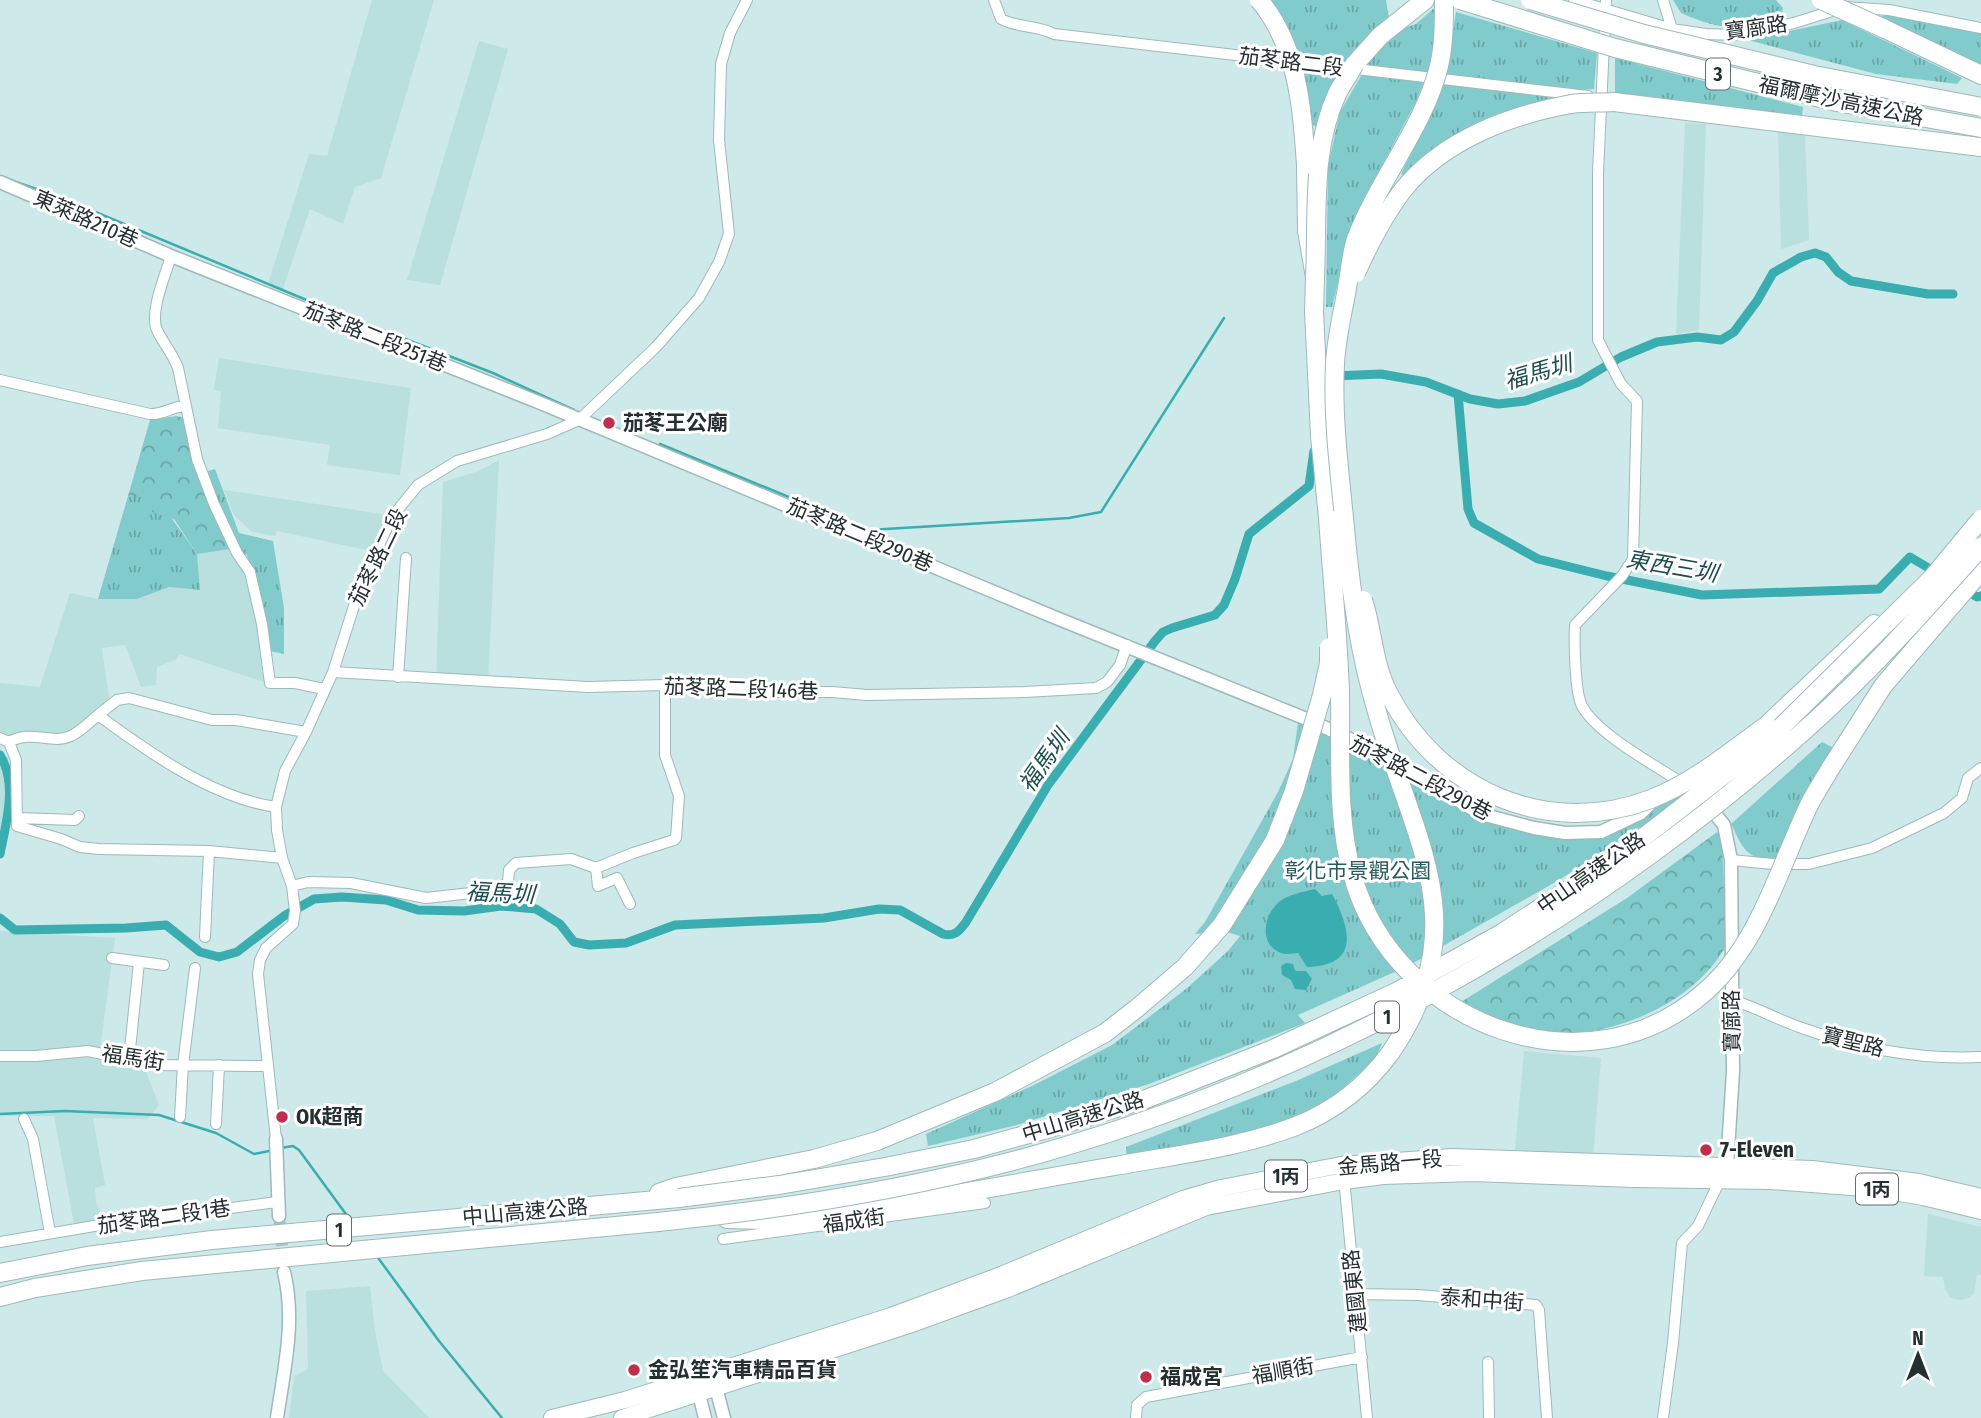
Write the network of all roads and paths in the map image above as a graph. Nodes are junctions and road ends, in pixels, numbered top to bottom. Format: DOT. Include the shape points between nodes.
graph roads {
  1 [pos="747,0"];
  2 [pos="994,0"];
  3 [pos="1259,0"];
  4 [pos="1425,0"];
  5 [pos="1444,0"];
  6 [pos="1460,0"];
  7 [pos="1530,0"];
  8 [pos="1574,0"];
  9 [pos="1663,0"];
  10 [pos="1821,0"];
  11 [pos="1606,5"];
  12 [pos="1981,27"];
  13 [pos="1672,29"];
  14 [pos="1981,75"];
  15 [pos="1603,97"];
  16 [pos="1981,107"];
  17 [pos="1981,128"];
  18 [pos="1981,147"];
  19 [pos="0,182"];
  20 [pos="171,256"];
  21 [pos="1315,277"];
  22 [pos="1346,295"];
  23 [pos="0,380"];
  24 [pos="185,406"];
  25 [pos="579,421"];
  26 [pos="1328,518"];
  27 [pos="1981,519"];
  28 [pos="1981,547"];
  29 [pos="406,558"];
  30 [pos="1981,571"];
  31 [pos="1350,572"];
  32 [pos="1932,578"];
  33 [pos="1127,645"];
  34 [pos="333,672"];
  35 [pos="398,677"];
  36 [pos="665,685"];
  37 [pos="324,689"];
  38 [pos="98,715"];
  39 [pos="306,732"];
  40 [pos="4,740"];
  41 [pos="1981,768"];
  42 [pos="1466,772"];
  43 [pos="1685,782"];
  44 [pos="1660,794"];
  45 [pos="276,807"];
  46 [pos="79,816"];
  47 [pos="18,818"];
  48 [pos="209,851"];
  49 [pos="282,858"];
  50 [pos="1731,860"];
  51 [pos="596,869"];
  52 [pos="292,888"];
  53 [pos="630,904"];
  54 [pos="205,937"];
  55 [pos="112,958"];
  56 [pos="139,962"];
  57 [pos="164,965"];
  58 [pos="195,968"];
  59 [pos="1732,1000"];
  60 [pos="0,1056"];
  61 [pos="1981,1056"];
  62 [pos="129,1059"];
  63 [pos="183,1065"];
  64 [pos="219,1065"];
  65 [pos="266,1066"];
  66 [pos="180,1117"];
  67 [pos="24,1119"];
  68 [pos="216,1124"];
  69 [pos="276,1146"];
  70 [pos="1343,1173"];
  71 [pos="1723,1173"];
  72 [pos="1981,1197"];
  73 [pos="277,1202"];
  74 [pos="629,1203"];
  75 [pos="985,1203"];
  76 [pos="1981,1211"];
  77 [pos="279,1216"];
  78 [pos="691,1219"];
  79 [pos="50,1233"];
  80 [pos="723,1239"];
  81 [pos="0,1242"];
  82 [pos="284,1272"];
  83 [pos="0,1273"];
  84 [pos="1356,1294"];
  85 [pos="0,1297"];
  86 [pos="1362,1357"];
  87 [pos="1488,1362"];
  88 [pos="700,1376"];
  89 [pos="716,1388"];
  90 [pos="699,1394"];
  91 [pos="625,1417"];
  92 [pos="277,1418"];
  93 [pos="552,1418"];
  94 [pos="705,1418"];
  95 [pos="724,1418"];
  96 [pos="1136,1418"];
  97 [pos="1367,1418"];
  98 [pos="1489,1418"];
  99 [pos="1547,1418"];
  100 [pos="1663,1418"];
  1 -- 25 [label="street, 茄苳路二段" via="721,64 719,140 729,234 719,262 699,298 656,348"];
  2 -- 15 [label="street, 茄苳路二段" via="1001,19 1054,34"];
  3 -- 21 [label="highway, bridge" via="1285,42 1295,72 1303,115 1307,231"];
  4 -- 21 [label="highway, bridge" via="1380,36 1337,93 1319,160"];
  5 -- 22 [label="highway, bridge" via="1439,67 1355,242"];
  6 -- 17 [label="highway, 福爾摩沙高速公路 / 3, bridge" via="1615,48 1750,82"];
  7 -- 16 [label="highway, 福爾摩沙高速公路 / 3, bridge" via="1644,34 1814,75"];
  8 -- 11 [label="street, 寶廍路"];
  9 -- 13 [label="street"];
  10 -- 14 [label="highway, bridge"];
  11 -- 13 [label="street, 寶廍路"];
  11 -- 15 [label="street"];
  12 -- 13 [label="street, 寶廍路" via="1845,7 1735,35"];
  15 -- 43 [label="street" via="1598,340 1621,384 1637,401 1633,559 1575,625 1577,692 1583,708 1614,740"];
  18 -- 22 [label="highway, bridge" via="1614,102 1573,104 1490,128 1429,164 1388,211"];
  19 -- 20 [label="street, 東萊路210巷"];
  20 -- 24 [label="street" via="154,316 178,368"];
  20 -- 25 [label="street, 茄苳路二段251巷"];
  21 -- 26 [label="highway"];
  22 -- 31 [label="highway, bridge" via="1335,363"];
  23 -- 24 [label="street" via="157,415"];
  24 -- 37 [label="street" via="197,459 214,504 250,572 270,683"];
  25 -- 33 [label="street, 茄苳路二段290巷"];
  25 -- 34 [label="street, 茄苳路二段" via="457,461 418,485 392,517 361,584"];
  26 -- 30 [label="highway, bridge" via="1338,633 1343,809 1353,877 1364,906 1400,962 1446,1004 1492,1028 1544,1041 1575,1042 1636,1031 1684,1008 1708,989 1744,945 1810,805 1865,712"];
  26 -- 74 [label="highway, bridge" via="1329,663 1294,791 1275,840 1222,925 1185,967 1105,1033 995,1092 877,1141 802,1162 676,1187"];
  27 -- 32 [label="highway, 中山高速公路 / 1, bridge"];
  28 -- 78 [label="highway, 中山高速公路 / 1, bridge" via="1845,692 1715,807 1536,933 1355,1034 1205,1098 1013,1161 864,1193"];
  29 -- 35 [label="street"];
  31 -- 32 [label="highway, bridge" via="1364,603 1386,689 1427,751 1458,776 1494,795 1542,810 1582,813 1628,807 1693,778 1767,725 1892,607"];
  31 -- 78 [label="highway, bridge" via="1363,663 1427,863 1434,915 1426,982 1400,1038 1367,1080 1296,1126 1227,1145 822,1216"];
  32 -- 74 [label="highway, 中山高速公路 / 1, bridge" via="1765,743 1640,840 1503,933 1396,992 1146,1099 1048,1129 886,1167"];
  33 -- 36 [label="street, 茄苳路二段146巷" via="1120,665 1096,688 867,695"];
  33 -- 44 [label="street, 茄苳路二段290巷" via="1369,748 1466,807 1495,819 1565,833 1601,832 1641,813"];
  34 -- 35 [label="street, 茄苳路二段146巷"];
  34 -- 37 [label="street, 茄苳路二段"];
  35 -- 36 [label="street, 茄苳路二段146巷" via="588,687"];
  36 -- 51 [label="street" via="665,755 679,796 676,838"];
  37 -- 39 [label="street, 茄苳路二段"];
  38 -- 39 [label="street" via="117,700 130,698 212,720"];
  38 -- 40 [label="street" via="61,739 22,735"];
  38 -- 45 [label="street" via="149,752 215,788"];
  39 -- 45 [label="street, 茄苳路二段" via="285,771"];
  40 -- 47 [label="street" via="16,760"];
  41 -- 50 [label="street" via="1968,778 1962,798 1944,813 1872,848 1809,864"];
  42 -- 44 [label="street" via="1499,793 1575,809 1608,809"];
  43 -- 44 [label="street, 茄苳路二段290巷"];
  43 -- 50 [label="street, 寶廍路" via="1724,825"];
  45 -- 49 [label="street, 茄苳路二段"];
  46 -- 47 [label="street" via="75,820"];
  47 -- 48 [label="street" via="17,827 80,847"];
  48 -- 49 [label="street"];
  48 -- 54 [label="street"];
  49 -- 52 [label="street, 茄苳路二段"];
  50 -- 59 [label="street, 寶廍路"];
  51 -- 52 [label="street" via="571,859 525,861 509,870 508,882 498,890 426,898 351,883 308,882"];
  51 -- 53 [label="street" via="598,886 617,878"];
  52 -- 65 [label="street, 茄苳路二段" via="293,924 266,948 260,960"];
  55 -- 56 [label="street"];
  56 -- 57 [label="street"];
  56 -- 62 [label="street"];
  58 -- 63 [label="street"];
  59 -- 61 [label="street, 寶聖路" via="1856,1045 1920,1056"];
  59 -- 71 [label="street, 寶廍路" via="1733,1071"];
  60 -- 62 [label="street, 福馬街" via="88,1051"];
  62 -- 63 [label="street, 福馬街"];
  63 -- 64 [label="street, 福馬街"];
  63 -- 66 [label="street"];
  64 -- 65 [label="street, 福馬街"];
  64 -- 68 [label="street"];
  65 -- 69 [label="street, 茄苳路二段"];
  67 -- 79 [label="street" via="33,1139"];
  69 -- 73 [label="street, 茄苳路二段"];
  70 -- 71 [label="main road, 金馬路一段 / 1丙" via="1452,1157"];
  70 -- 84 [label="street, 建國東路"];
  70 -- 88 [label="main road, 金馬路一段 / 1丙" via="1221,1188 1184,1199 891,1316"];
  70 -- 89 [label="main road, 金馬路一段 / 1丙" via="1206,1207 1003,1291"];
  71 -- 72 [label="main road, 金馬路一段 / 1丙" via="1812,1169 1919,1182"];
  71 -- 76 [label="main road, 金馬路一段 / 1丙" via="1877,1189"];
  71 -- 100 [label="street" via="1698,1226 1682,1243"];
  73 -- 77 [label="street, 茄苳路二段"];
  73 -- 79 [label="street, 茄苳路二段1巷"];
  74 -- 83 [label="highway, 中山高速公路 / 1" via="212,1240"];
  75 -- 80 [label="street, 福成街"];
  78 -- 85 [label="highway, 中山高速公路 / 1, bridge" via="142,1271"];
  79 -- 81 [label="street, 茄苳路二段1巷"];
  82 -- 92 [label="street" via="290,1344"];
  84 -- 86 [label="street, 建國東路"];
  84 -- 99 [label="street, 泰和中街" via="1536,1305"];
  86 -- 96 [label="street, 福順街" via="1146,1397 1137,1405"];
  86 -- 97 [label="street, 建國東路"];
  87 -- 98 [label="street"];
  88 -- 89 [label="street"];
  88 -- 90 [label="street"];
  88 -- 93 [label="main road, 金馬路一段 / 1丙"];
  89 -- 90 [label="main road, 金馬路一段 / 1丙"];
  89 -- 95 [label="street"];
  90 -- 91 [label="main road, 金馬路一段 / 1丙"];
  90 -- 94 [label="street"];
}
